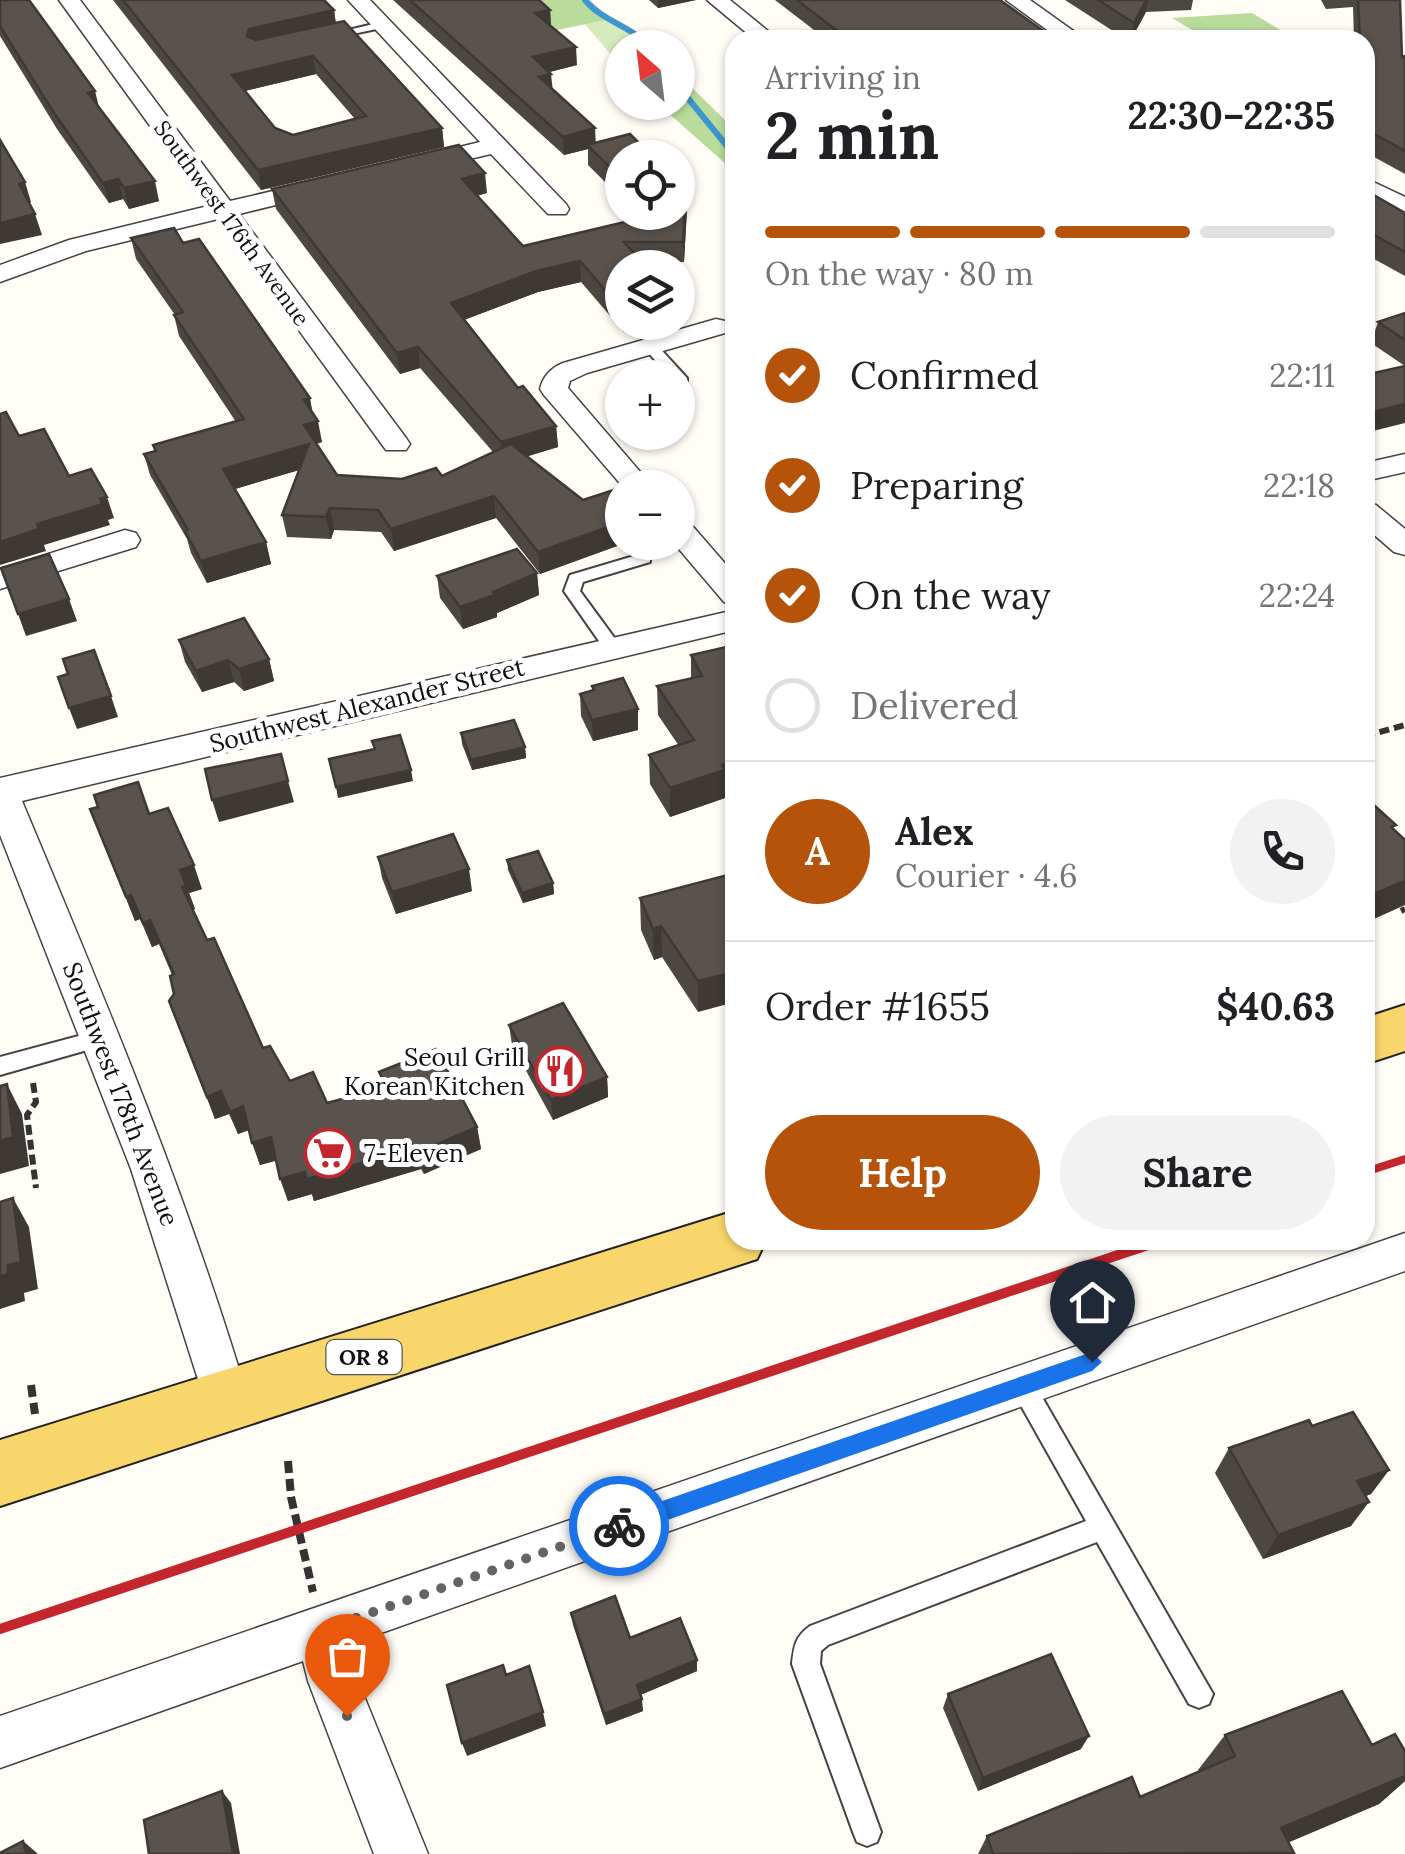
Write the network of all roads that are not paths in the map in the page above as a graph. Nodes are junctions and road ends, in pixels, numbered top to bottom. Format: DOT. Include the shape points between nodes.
graph roads {
  1 [pos="69,0"];
  2 [pos="358,0"];
  3 [pos="716,0"];
  4 [pos="1016,0"];
  5 [pos="382,25"];
  6 [pos="755,30"];
  7 [pos="1060,30"];
  8 [pos="312,40"];
  9 [pos="496,146"];
  10 [pos="387,172"];
  11 [pos="350,180"];
  12 [pos="1375,190"];
  13 [pos="1405,207"];
  14 [pos="557,209"];
  15 [pos="223,210"];
  16 [pos="0,274"];
  17 [pos="716,326"];
  18 [pos="650,346"];
  19 [pos="662,360"];
  20 [pos="396,444"];
  21 [pos="1405,462"];
  22 [pos="624,470"];
  23 [pos="1375,470"];
  24 [pos="1375,520"];
  25 [pos="126,540"];
  26 [pos="1405,545"];
  27 [pos="695,549"];
  28 [pos="638,560"];
  29 [pos="0,579"];
  30 [pos="725,583"];
  31 [pos="725,622"];
  32 [pos="612,648"];
  33 [pos="0,793"];
  34 [pos="1405,1028"];
  35 [pos="100,1038"];
  36 [pos="1375,1038"];
  37 [pos="0,1066"];
  38 [pos="725,1243"];
  39 [pos="1405,1252"];
  40 [pos="1022,1386"];
  41 [pos="226,1402"];
  42 [pos="0,1473"];
  43 [pos="1103,1527"];
  44 [pos="322,1630"];
  45 [pos="1199,1694"];
  46 [pos="0,1742"];
  47 [pos="867,1832"];
  48 [pos="401,1854"];
  1 -- 15 [label="street, Southwest 176th Avenue"];
  2 -- 5 [label="street"];
  3 -- 6 [label="street"];
  4 -- 7 [label="street"];
  5 -- 8 [label="lane"];
  5 -- 9 [label="street"];
  9 -- 10 [label="street"];
  9 -- 14 [label="street"];
  11 -- 15 [label="street"];
  12 -- 13 [label="street"];
  15 -- 16 [label="street" via="78,245"];
  15 -- 20 [label="street, Southwest 176th Avenue"];
  17 -- 18 [label="street"];
  18 -- 19 [label="lane"];
  18 -- 22 [label="street" via="556,379 554,390"];
  21 -- 23 [label="street"];
  24 -- 26 [label="street"];
  25 -- 29 [label="street"];
  27 -- 30 [label="street"];
  28 -- 32 [label="lane" via="572,584"];
  31 -- 32 [label="street, Southwest Alexander Street"];
  32 -- 33 [label="street, Southwest Alexander Street"];
  33 -- 35 [label="street, Southwest 178th Avenue"];
  34 -- 36 [label="main road"];
  35 -- 37 [label="lane"];
  35 -- 41 [label="street, Southwest 178th Avenue" via="152,1162"];
  38 -- 41 [label="main road, OR 8"];
  39 -- 40 [label="street"];
  40 -- 43 [label="lane"];
  40 -- 44 [label="street"];
  41 -- 42 [label="main road, OR 8"];
  43 -- 45 [label="lane"];
  43 -- 47 [label="lane" via="808,1644 806,1664"];
  44 -- 46 [label="street"];
  44 -- 48 [label="street" via="334,1681"];
}
